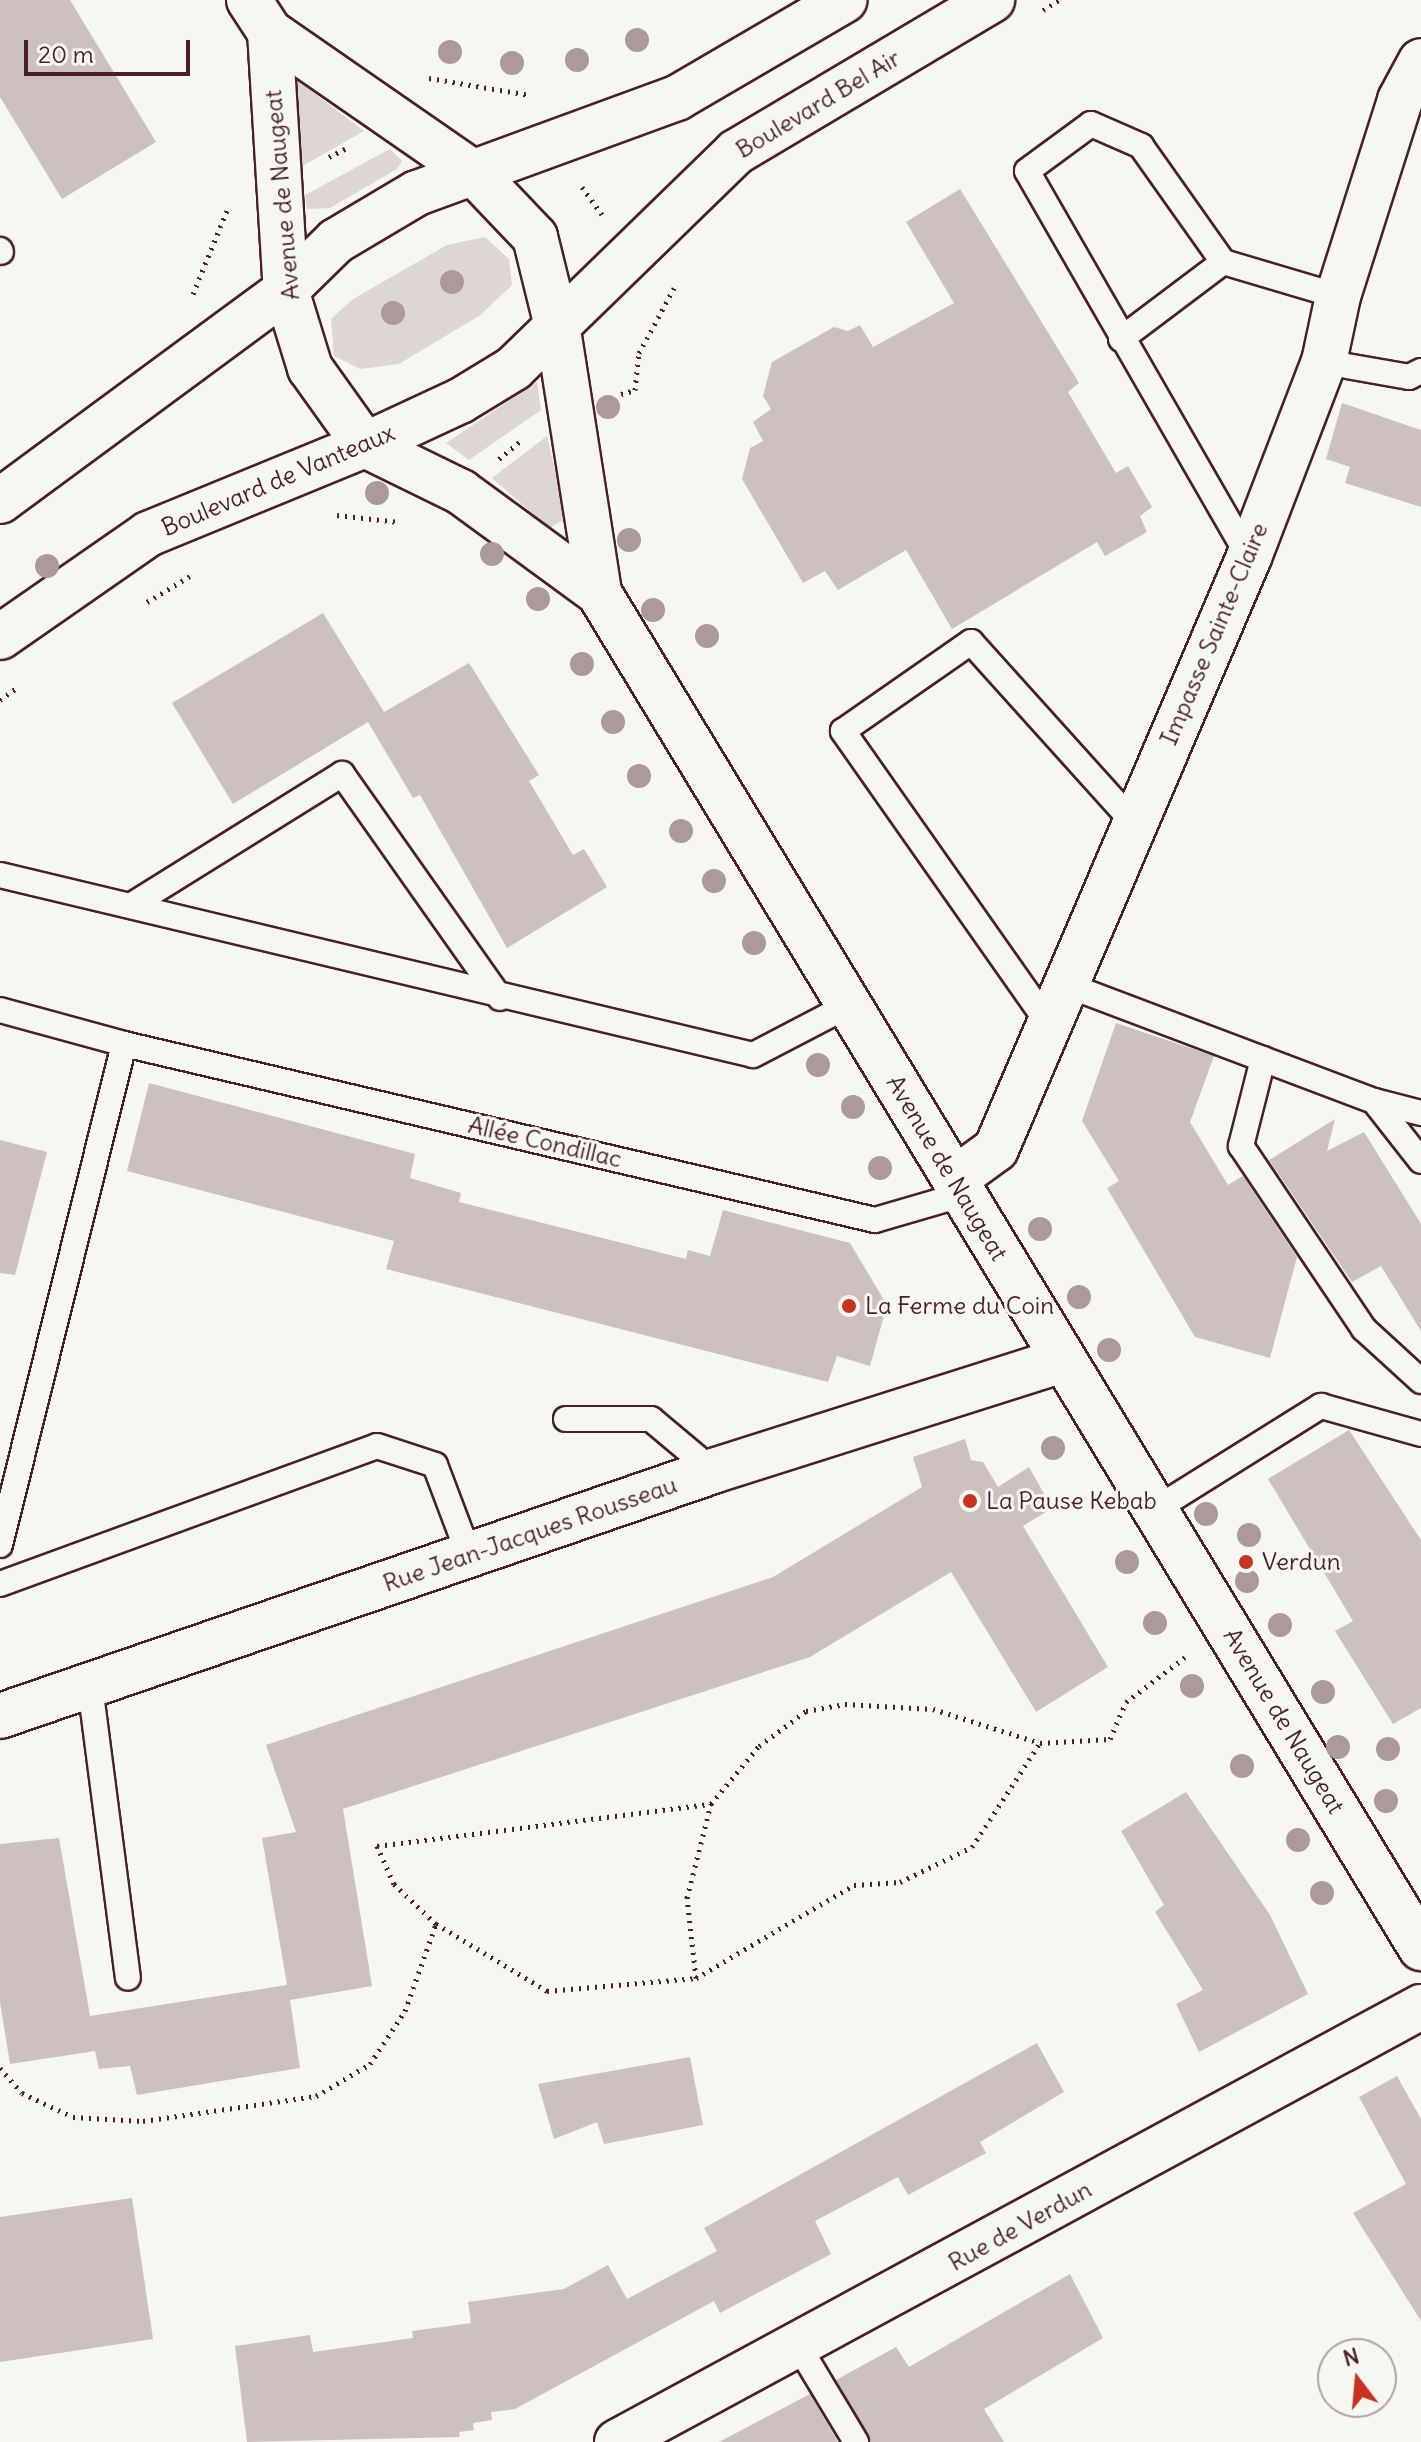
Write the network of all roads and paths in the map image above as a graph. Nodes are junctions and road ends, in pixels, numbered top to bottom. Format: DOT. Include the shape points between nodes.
graph roads {
  1 [pos="845,0"];
  2 [pos="992,0"];
  3 [pos="259,16"];
  4 [pos="1421,61"];
  5 [pos="475,174"];
  6 [pos="277,183"];
  7 [pos="1223,262"];
  8 [pos="286,290"];
  9 [pos="1338,296"];
  10 [pos="661,306"];
  11 [pos="187,308"];
  12 [pos="558,330"];
  13 [pos="1121,339"];
  14 [pos="1324,362"];
  15 [pos="1421,371"];
  16 [pos="635,390"];
  17 [pos="365,445"];
  18 [pos="0,501"];
  19 [pos="327,516"];
  20 [pos="408,524"];
  21 [pos="1249,557"];
  22 [pos="205,567"];
  23 [pos="599,593"];
  24 [pos="141,606"];
  25 [pos="0,637"];
  26 [pos="26,682"];
  27 [pos="0,700"];
  28 [pos="1134,823"];
  29 [pos="0,875"];
  30 [pos="135,903"];
  31 [pos="1067,985"];
  32 [pos="500,998"];
  33 [pos="847,1006"];
  34 [pos="0,1010"];
  35 [pos="1051,1027"];
  36 [pos="124,1044"];
  37 [pos="1263,1059"];
  38 [pos="1374,1101"];
  39 [pos="1421,1113"];
  40 [pos="1421,1161"];
  41 [pos="960,1186"];
  42 [pos="1063,1360"];
  43 [pos="1421,1381"];
  44 [pos="566,1419"];
  45 [pos="1421,1434"];
  46 [pos="713,1471"];
  47 [pos="1156,1509"];
  48 [pos="0,1545"];
  49 [pos="469,1555"];
  50 [pos="0,1584"];
  51 [pos="1226,1626"];
  52 [pos="90,1686"];
  53 [pos="0,1716"];
  54 [pos="1040,1743"];
  55 [pos="711,1804"];
  56 [pos="436,1924"];
  57 [pos="1421,1948"];
  58 [pos="128,1978"];
  59 [pos="696,1978"];
  60 [pos="1421,2007"];
  61 [pos="0,2068"];
  62 [pos="799,2347"];
  63 [pos="617,2442"];
  64 [pos="856,2442"];
  1 -- 5 [label="street" via="677,98"];
  2 -- 12 [label="street, Boulevard Bel Air" via="736,152 626,255"];
  3 -- 5 [label="street, Avenue de Naugeat"];
  3 -- 6 [label="street, Avenue de Naugeat"];
  4 -- 9 [label="street, Impasse Sainte-Claire" via="1400,100"];
  5 -- 8 [label="street" via="417,193 336,241"];
  5 -- 12 [label="street, Avenue de Naugeat" via="535,237"];
  6 -- 8 [label="street, Avenue de Naugeat"];
  6 -- 11 [label="path" via="234,193"];
  7 -- 9 [label="lane"];
  7 -- 13 [label="lane"];
  7 -- 13 [label="lane" via="1141,146 1091,124 1027,171"];
  8 -- 17 [label="street, Avenue de Naugeat" via="310,368"];
  8 -- 18 [label="street"];
  9 -- 14 [label="street, Impasse Sainte-Claire"];
  10 -- 16 [label="path" via="639,353"];
  12 -- 17 [label="street, Boulevard de Vanteaux" via="460,401"];
  12 -- 23 [label="street, Avenue de Naugeat"];
  13 -- 21 [label="lane"];
  14 -- 15 [label="lane" via="1409,377"];
  14 -- 21 [label="street, Impasse Sainte-Claire"];
  17 -- 23 [label="street, Avenue de Naugeat" via="461,492"];
  17 -- 25 [label="street, Boulevard de Vanteaux" via="148,534"];
  19 -- 20 [label="path"];
  21 -- 28 [label="street, Impasse Sainte-Claire"];
  22 -- 24 [label="path"];
  23 -- 33 [label="street, Avenue de Naugeat"];
  26 -- 27 [label="path"];
  28 -- 31 [label="street, Impasse Sainte-Claire"];
  28 -- 35 [label="lane" via="971,642 843,731"];
  29 -- 30 [label="lane"];
  30 -- 32 [label="lane"];
  30 -- 32 [label="lane" via="342,774"];
  31 -- 35 [label="street, Impasse Sainte-Claire"];
  31 -- 37 [label="lane"];
  32 -- 33 [label="lane" via="753,1055"];
  33 -- 41 [label="street, Avenue de Naugeat"];
  34 -- 36 [label="lane, Allée Condillac"];
  35 -- 41 [label="street, Impasse Sainte-Claire" via="996,1149"];
  36 -- 41 [label="lane, Allée Condillac" via="875,1220"];
  36 -- 48 [label="lane"];
  37 -- 38 [label="lane"];
  37 -- 43 [label="lane" via="1241,1146 1364,1329"];
  38 -- 39 [label="lane"];
  38 -- 40 [label="lane"];
  41 -- 42 [label="street, Avenue de Naugeat"];
  42 -- 46 [label="street, Rue Jean-Jacques Rousseau"];
  42 -- 47 [label="street, Avenue de Naugeat"];
  44 -- 46 [label="lane" via="651,1419"];
  45 -- 47 [label="lane" via="1321,1406"];
  46 -- 49 [label="street, Rue Jean-Jacques Rousseau"];
  47 -- 51 [label="street, Avenue de Naugeat"];
  49 -- 50 [label="lane" via="435,1465 377,1446"];
  49 -- 52 [label="street, Rue Jean-Jacques Rousseau"];
  51 -- 54 [label="path" via="1126,1702 1110,1739"];
  51 -- 57 [label="street, Avenue de Naugeat"];
  52 -- 53 [label="street, Rue Jean-Jacques Rousseau"];
  52 -- 58 [label="lane"];
  54 -- 55 [label="path" via="933,1709 845,1704 806,1711 759,1746"];
  54 -- 59 [label="path" via="972,1847 900,1882 854,1885"];
  55 -- 56 [label="path" via="377,1846 394,1884"];
  55 -- 59 [label="path" via="687,1898"];
  56 -- 59 [label="path" via="547,1991"];
  56 -- 61 [label="path" via="405,2011 370,2064 316,2096 143,2121 73,2117 22,2093"];
  60 -- 62 [label="street, Rue de Verdun"];
  62 -- 63 [label="street, Rue de Verdun"];
  62 -- 64 [label="lane"];
}
